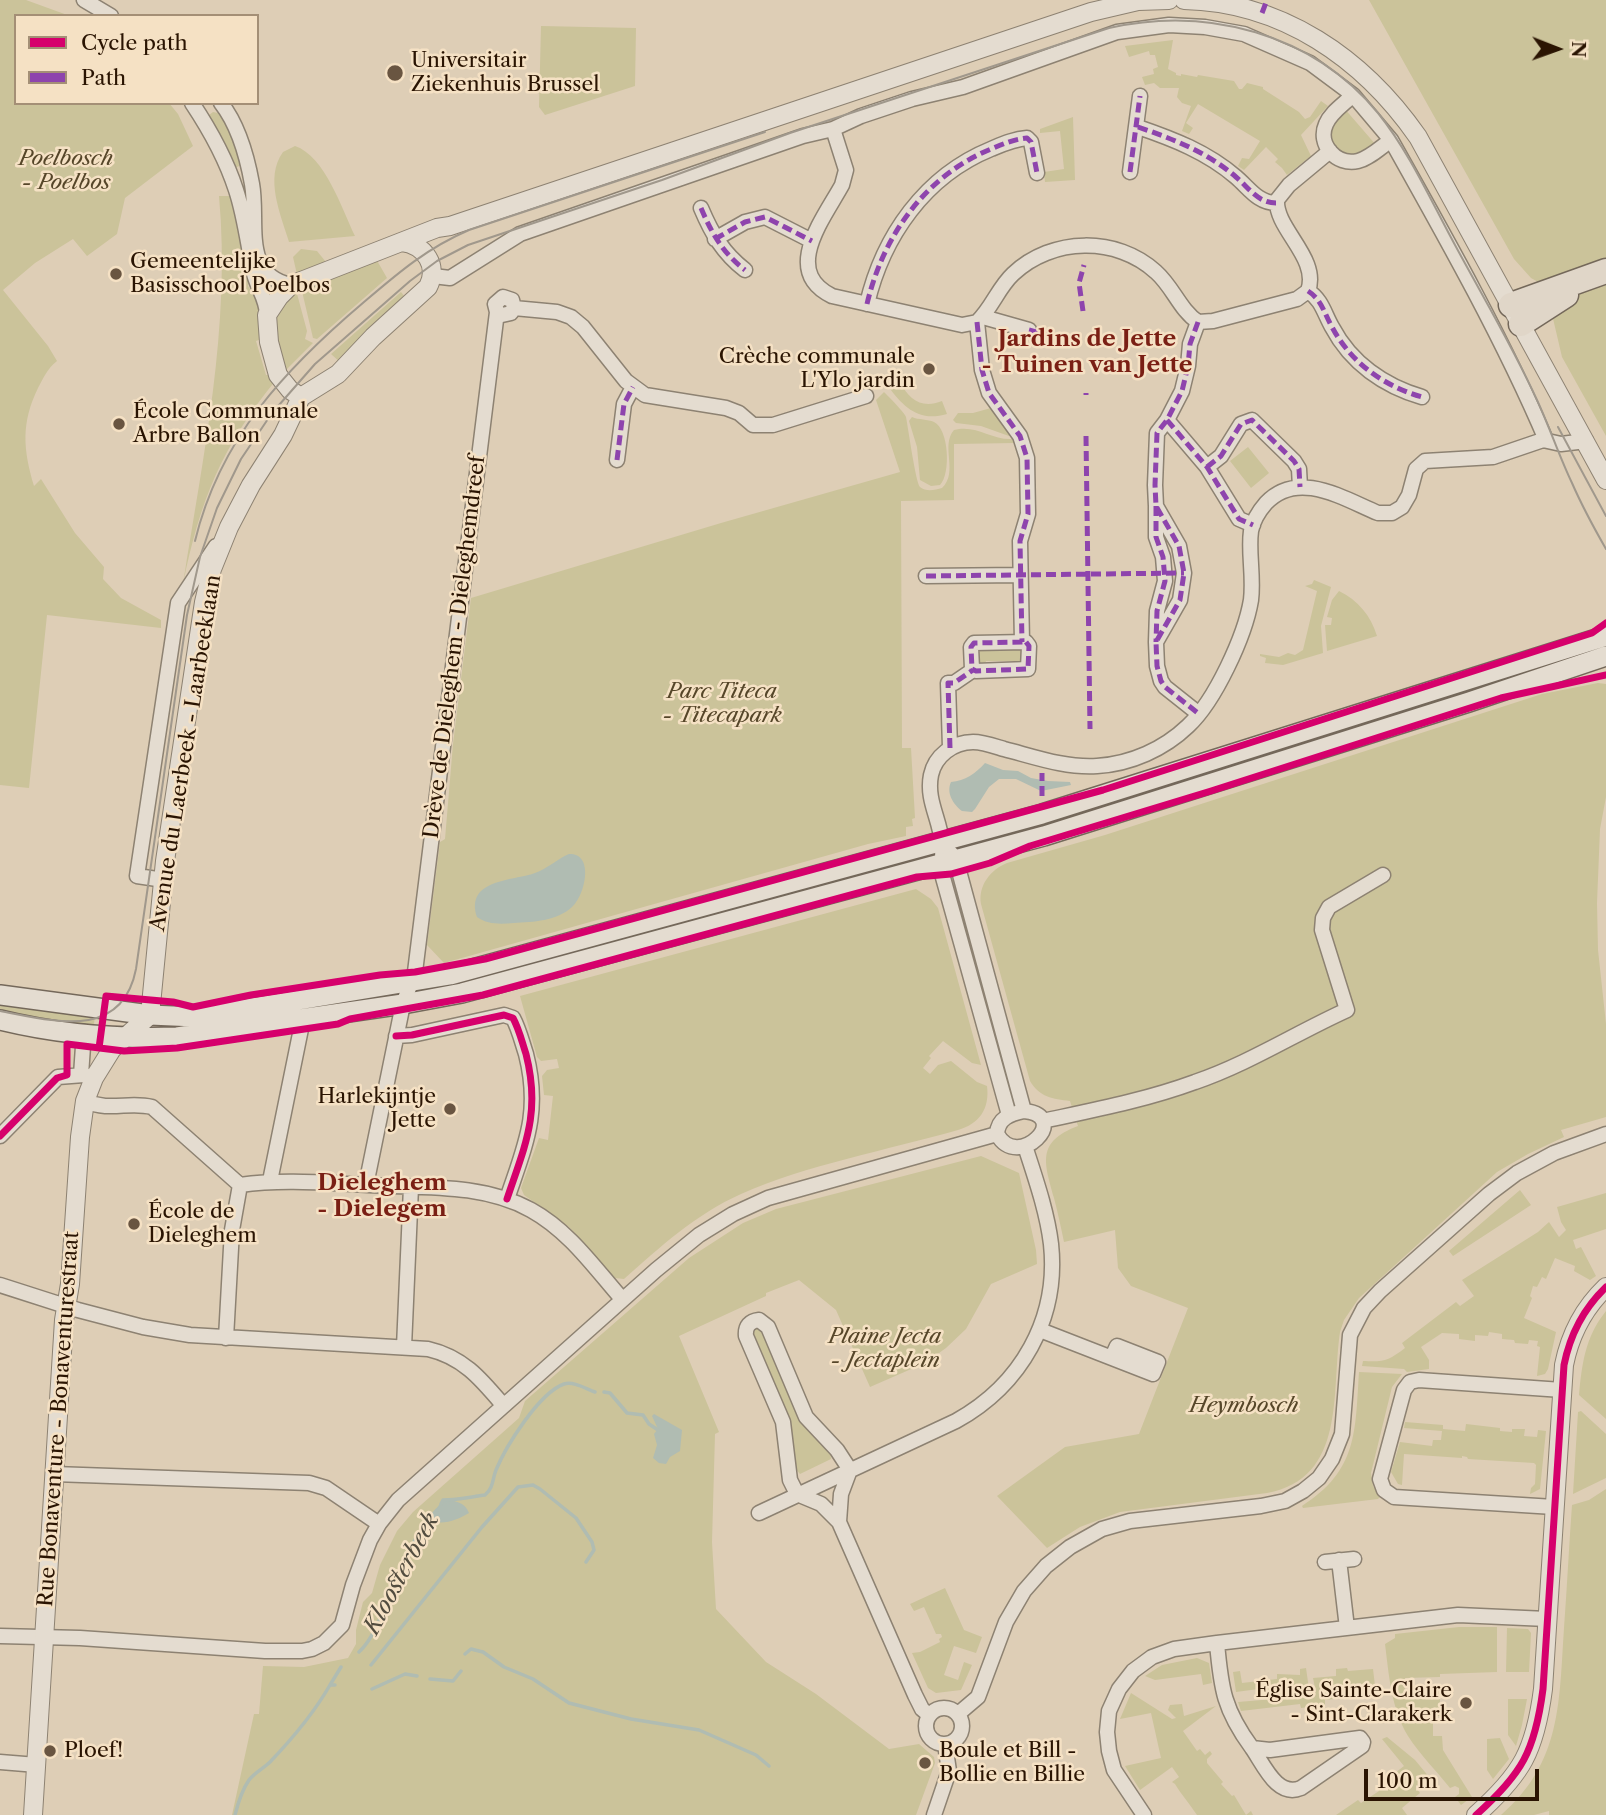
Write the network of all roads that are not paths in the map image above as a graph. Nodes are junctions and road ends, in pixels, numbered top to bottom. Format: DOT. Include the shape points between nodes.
graph roads {
  1 [pos="84,0"];
  2 [pos="1169,0"];
  3 [pos="1184,0"];
  4 [pos="1265,6"];
  5 [pos="108,14"];
  6 [pos="1353,95"];
  7 [pos="1140,96"];
  8 [pos="193,105"];
  9 [pos="222,105"];
  10 [pos="1138,127"];
  11 [pos="833,130"];
  12 [pos="1391,140"];
  13 [pos="1330,151"];
  14 [pos="1129,172"];
  15 [pos="1037,173"];
  16 [pos="1276,203"];
  17 [pos="701,208"];
  18 [pos="450,226"];
  19 [pos="715,239"];
  20 [pos="402,242"];
  21 [pos="812,242"];
  22 [pos="431,268"];
  23 [pos="745,270"];
  24 [pos="1601,274"];
  25 [pos="291,285"];
  26 [pos="1308,290"];
  27 [pos="867,304"];
  28 [pos="267,315"];
  29 [pos="1516,315"];
  30 [pos="980,319"];
  31 [pos="1198,322"];
  32 [pos="1029,330"];
  33 [pos="633,387"];
  34 [pos="866,396"];
  35 [pos="301,397"];
  36 [pos="1422,397"];
  37 [pos="1167,420"];
  38 [pos="1546,440"];
  39 [pos="1586,441"];
  40 [pos="617,460"];
  41 [pos="1207,467"];
  42 [pos="1606,480"];
  43 [pos="1300,487"];
  44 [pos="1253,525"];
  45 [pos="229,527"];
  46 [pos="1020,575"];
  47 [pos="926,576"];
  48 [pos="1606,636"];
  49 [pos="1022,642"];
  50 [pos="1606,656"];
  51 [pos="973,670"];
  52 [pos="1199,714"];
  53 [pos="950,748"];
  54 [pos="942,842"];
  55 [pos="949,862"];
  56 [pos="1383,875"];
  57 [pos="164,880"];
  58 [pos="412,981"];
  59 [pos="0,995"];
  60 [pos="403,1004"];
  61 [pos="150,1015"];
  62 [pos="303,1019"];
  63 [pos="0,1020"];
  64 [pos="84,1032"];
  65 [pos="126,1036"];
  66 [pos="396,1036"];
  67 [pos="88,1077"];
  68 [pos="85,1101"];
  69 [pos="1017,1113"];
  70 [pos="1043,1121"];
  71 [pos="997,1134"];
  72 [pos="1606,1134"];
  73 [pos="0,1136"];
  74 [pos="1025,1146"];
  75 [pos="270,1181"];
  76 [pos="240,1185"];
  77 [pos="366,1185"];
  78 [pos="411,1187"];
  79 [pos="507,1199"];
  80 [pos="0,1285"];
  81 [pos="1606,1287"];
  82 [pos="622,1299"];
  83 [pos="66,1307"];
  84 [pos="1040,1330"];
  85 [pos="226,1338"];
  86 [pos="404,1347"];
  87 [pos="1112,1357"];
  88 [pos="1562,1390"];
  89 [pos="503,1405"];
  90 [pos="850,1470"];
  91 [pos="54,1474"];
  92 [pos="797,1494"];
  93 [pos="1554,1507"];
  94 [pos="759,1513"];
  95 [pos="839,1522"];
  96 [pos="379,1524"];
  97 [pos="1339,1560"];
  98 [pos="1547,1619"];
  99 [pos="1347,1628"];
  100 [pos="0,1636"];
  101 [pos="45,1638"];
  102 [pos="1217,1643"];
  103 [pos="958,1714"];
  104 [pos="929,1715"];
  105 [pos="945,1744"];
  106 [pos="1252,1748"];
  107 [pos="0,1762"];
  108 [pos="37,1765"];
  109 [pos="33,1815"];
  110 [pos="934,1815"];
  111 [pos="1144,1815"];
  112 [pos="1476,1815"];
  1 -- 5 [label="street"];
  2 -- 18 [label="street" via="1138,1 1091,12"];
  3 -- 4 [label="street"];
  4 -- 29 [label="street" via="1335,50 1402,113"];
  6 -- 11 [label="street" via="1319,69 1259,39 1205,27 1165,25 1117,32 861,116"];
  6 -- 12 [label="street"];
  6 -- 13 [label="street" via="1326,124 1324,138"];
  7 -- 10 [label="street"];
  8 -- 28 [label="street" via="233,180"];
  9 -- 25 [label="street" via="247,159 258,260 270,276"];
  10 -- 14 [label="street"];
  10 -- 16 [label="street" via="1193,149 1234,175 1259,199"];
  11 -- 21 [label="street" via="845,179"];
  11 -- 22 [label="street" via="803,136 520,234 450,278"];
  12 -- 13 [label="street" via="1356,161 1341,160"];
  12 -- 38 [label="street" via="1516,372"];
  13 -- 16 [label="street" via="1289,185"];
  15 -- 27 [label="street" via="1027,138 950,169 924,193 890,241"];
  16 -- 26 [label="street" via="1308,270"];
  17 -- 19 [label="street"];
  18 -- 20 [label="street"];
  18 -- 22 [label="street"];
  19 -- 21 [label="street" via="765,217"];
  19 -- 23 [label="street"];
  20 -- 22 [label="street" via="416,246"];
  20 -- 25 [label="street"];
  21 -- 27 [label="street" via="807,264 816,285 832,296"];
  22 -- 35 [label="street" via="424,292 328,382"];
  24 -- 29 [label="highway"];
  25 -- 28 [label="street"];
  26 -- 31 [label="street" via="1297,299"];
  26 -- 36 [label="street" via="1317,296 1342,344 1361,365 1385,382"];
  27 -- 30 [label="street" via="956,324"];
  28 -- 35 [label="street" via="278,375"];
  29 -- 39 [label="street"];
  30 -- 31 [label="street" via="1024,265 1052,251 1084,246 1112,249 1145,263"];
  30 -- 32 [label="street"];
  30 -- 46 [label="street" via="982,370 989,393 1020,436 1026,454 1028,510 1020,541"];
  31 -- 37 [label="street" via="1185,378"];
  33 -- 34 [label="street" via="653,397 733,409 760,427"];
  33 -- 40 [label="street" via="624,404"];
  33 -- 58 [label="street, Drève de Dieleghem - Dieleghemdreef" via="571,317 514,308 508,315 497,312"];
  35 -- 45 [label="street, Avenue du Laerbeek - Laarbeeklaan" via="284,435"];
  37 -- 41 [label="street"];
  37 -- 52 [label="street" via="1156,438 1156,506 1179,546 1184,573 1177,608 1156,642 1157,666 1161,681"];
  38 -- 39 [label="street" via="1561,444"];
  38 -- 43 [label="street" via="1493,457 1422,463 1405,503 1392,513 1378,513 1323,490"];
  39 -- 42 [label="street"];
  41 -- 43 [label="street" via="1221,456 1241,424 1252,419 1294,461"];
  41 -- 44 [label="street" via="1236,515"];
  43 -- 44 [label="street" via="1270,500"];
  44 -- 52 [label="street" via="1249,611 1220,680"];
  45 -- 57 [label="street, Avenue du Laerbeek - Laarbeeklaan" via="204,602"];
  45 -- 57 [label="street, Avenue du Laerbeek - Laarbeeklaan" via="178,603 137,876"];
  46 -- 47 [label="street"];
  46 -- 49 [label="street"];
  48 -- 54 [label="main road"];
  49 -- 51 [label="street" via="974,643"];
  49 -- 51 [label="street" via="1029,646 1028,669"];
  50 -- 55 [label="main road" via="1296,757"];
  51 -- 53 [label="street" via="948,683"];
  52 -- 53 [label="street" via="1166,743 1134,759 1107,765 1062,764 977,742"];
  53 -- 54 [label="street" via="936,763 930,785"];
  54 -- 55 [label="street"];
  54 -- 58 [label="main road" via="473,969"];
  55 -- 60 [label="main road" via="492,985"];
  55 -- 69 [label="street" via="942,874"];
  56 -- 70 [label="street" via="1329,907 1323,918 1322,930 1346,1010 1196,1082"];
  57 -- 61 [label="street, Avenue du Laerbeek - Laarbeeklaan"];
  58 -- 60 [label="street, Drève de Dieleghem - Dieleghemdreef"];
  58 -- 61 [label="main road" via="206,1015"];
  59 -- 61 [label="main road"];
  60 -- 62 [label="main road"];
  60 -- 66 [label="street, Drève de Dieleghem - Dieleghemdreef"];
  61 -- 65 [label="street"];
  62 -- 65 [label="main road" via="177,1037"];
  62 -- 75 [label="street"];
  63 -- 64 [label="main road"];
  64 -- 65 [label="main road"];
  64 -- 67 [label="street"];
  65 -- 67 [label="street, Rue Bonaventure - Bonaventurestraat"];
  66 -- 77 [label="street, Drève de Dieleghem - Dieleghemdreef"];
  66 -- 79 [label="street" via="504,1015 515,1021 530,1069 533,1107"];
  67 -- 68 [label="street, Rue Bonaventure - Bonaventurestraat"];
  67 -- 73 [label="street" via="58,1077"];
  68 -- 76 [label="street" via="100,1107 152,1107"];
  68 -- 83 [label="street, Rue Bonaventure - Bonaventurestraat"];
  69 -- 70 [label="street" via="1036,1113"];
  69 -- 71 [label="street" via="1000,1123"];
  70 -- 74 [label="street" via="1039,1139"];
  71 -- 74 [label="street" via="1011,1146"];
  71 -- 82 [label="street" via="811,1184 748,1207 699,1235"];
  72 -- 103 [label="street" via="1554,1153 1506,1181 1364,1308 1348,1346 1342,1434 1320,1478 1285,1501 1129,1521 1070,1546 1024,1591 1006,1622 980,1692"];
  74 -- 84 [label="street" via="1051,1245 1051,1285"];
  75 -- 76 [label="street"];
  75 -- 77 [label="street"];
  76 -- 85 [label="street" via="232,1230"];
  77 -- 78 [label="street"];
  78 -- 79 [label="street" via="475,1191"];
  78 -- 86 [label="street"];
  79 -- 82 [label="street" via="565,1234"];
  80 -- 83 [label="street"];
  81 -- 88 [label="street" via="1583,1314 1570,1343"];
  82 -- 89 [label="street"];
  83 -- 85 [label="street" via="143,1327"];
  83 -- 91 [label="street, Rue Bonaventure - Bonaventurestraat"];
  84 -- 87 [label="street"];
  84 -- 90 [label="street" via="1016,1373 986,1402 956,1421"];
  85 -- 86 [label="street"];
  86 -- 89 [label="street" via="457,1359 477,1374"];
  88 -- 93 [label="street"];
  88 -- 93 [label="street" via="1409,1382 1380,1479 1384,1490 1394,1497"];
  89 -- 96 [label="street" via="398,1500"];
  90 -- 92 [label="street"];
  90 -- 92 [label="street" via="806,1417 768,1327 759,1320 751,1322 746,1335 783,1422 790,1480"];
  90 -- 95 [label="street" via="841,1494"];
  91 -- 96 [label="street" via="309,1483 326,1488"];
  91 -- 101 [label="street, Rue Bonaventure - Bonaventurestraat"];
  92 -- 94 [label="street"];
  92 -- 95 [label="street" via="821,1504"];
  93 -- 98 [label="street"];
  95 -- 104 [label="street" via="915,1695"];
  96 -- 101 [label="street" via="357,1572 342,1625 312,1648 265,1651"];
  97 -- 99 [label="street"];
  98 -- 99 [label="street" via="1468,1614"];
  98 -- 112 [label="street" via="1543,1689 1533,1742 1515,1776"];
  99 -- 102 [label="street"];
  100 -- 101 [label="street"];
  101 -- 108 [label="street, Rue Bonaventure - Bonaventurestraat"];
  102 -- 106 [label="street" via="1228,1712"];
  102 -- 111 [label="street" via="1152,1657 1133,1671 1113,1700 1107,1732 1111,1761"];
  103 -- 104 [label="street" via="943,1708"];
  103 -- 105 [label="street" via="962,1724 959,1735"];
  104 -- 105 [label="street" via="928,1735"];
  105 -- 110 [label="street" via="949,1772"];
  106 -- 106 [label="street" via="1278,1785 1293,1791 1364,1743 1360,1738 1270,1751"];
  107 -- 108 [label="street"];
  108 -- 109 [label="street, Rue Bonaventure - Bonaventurestraat"];
}
